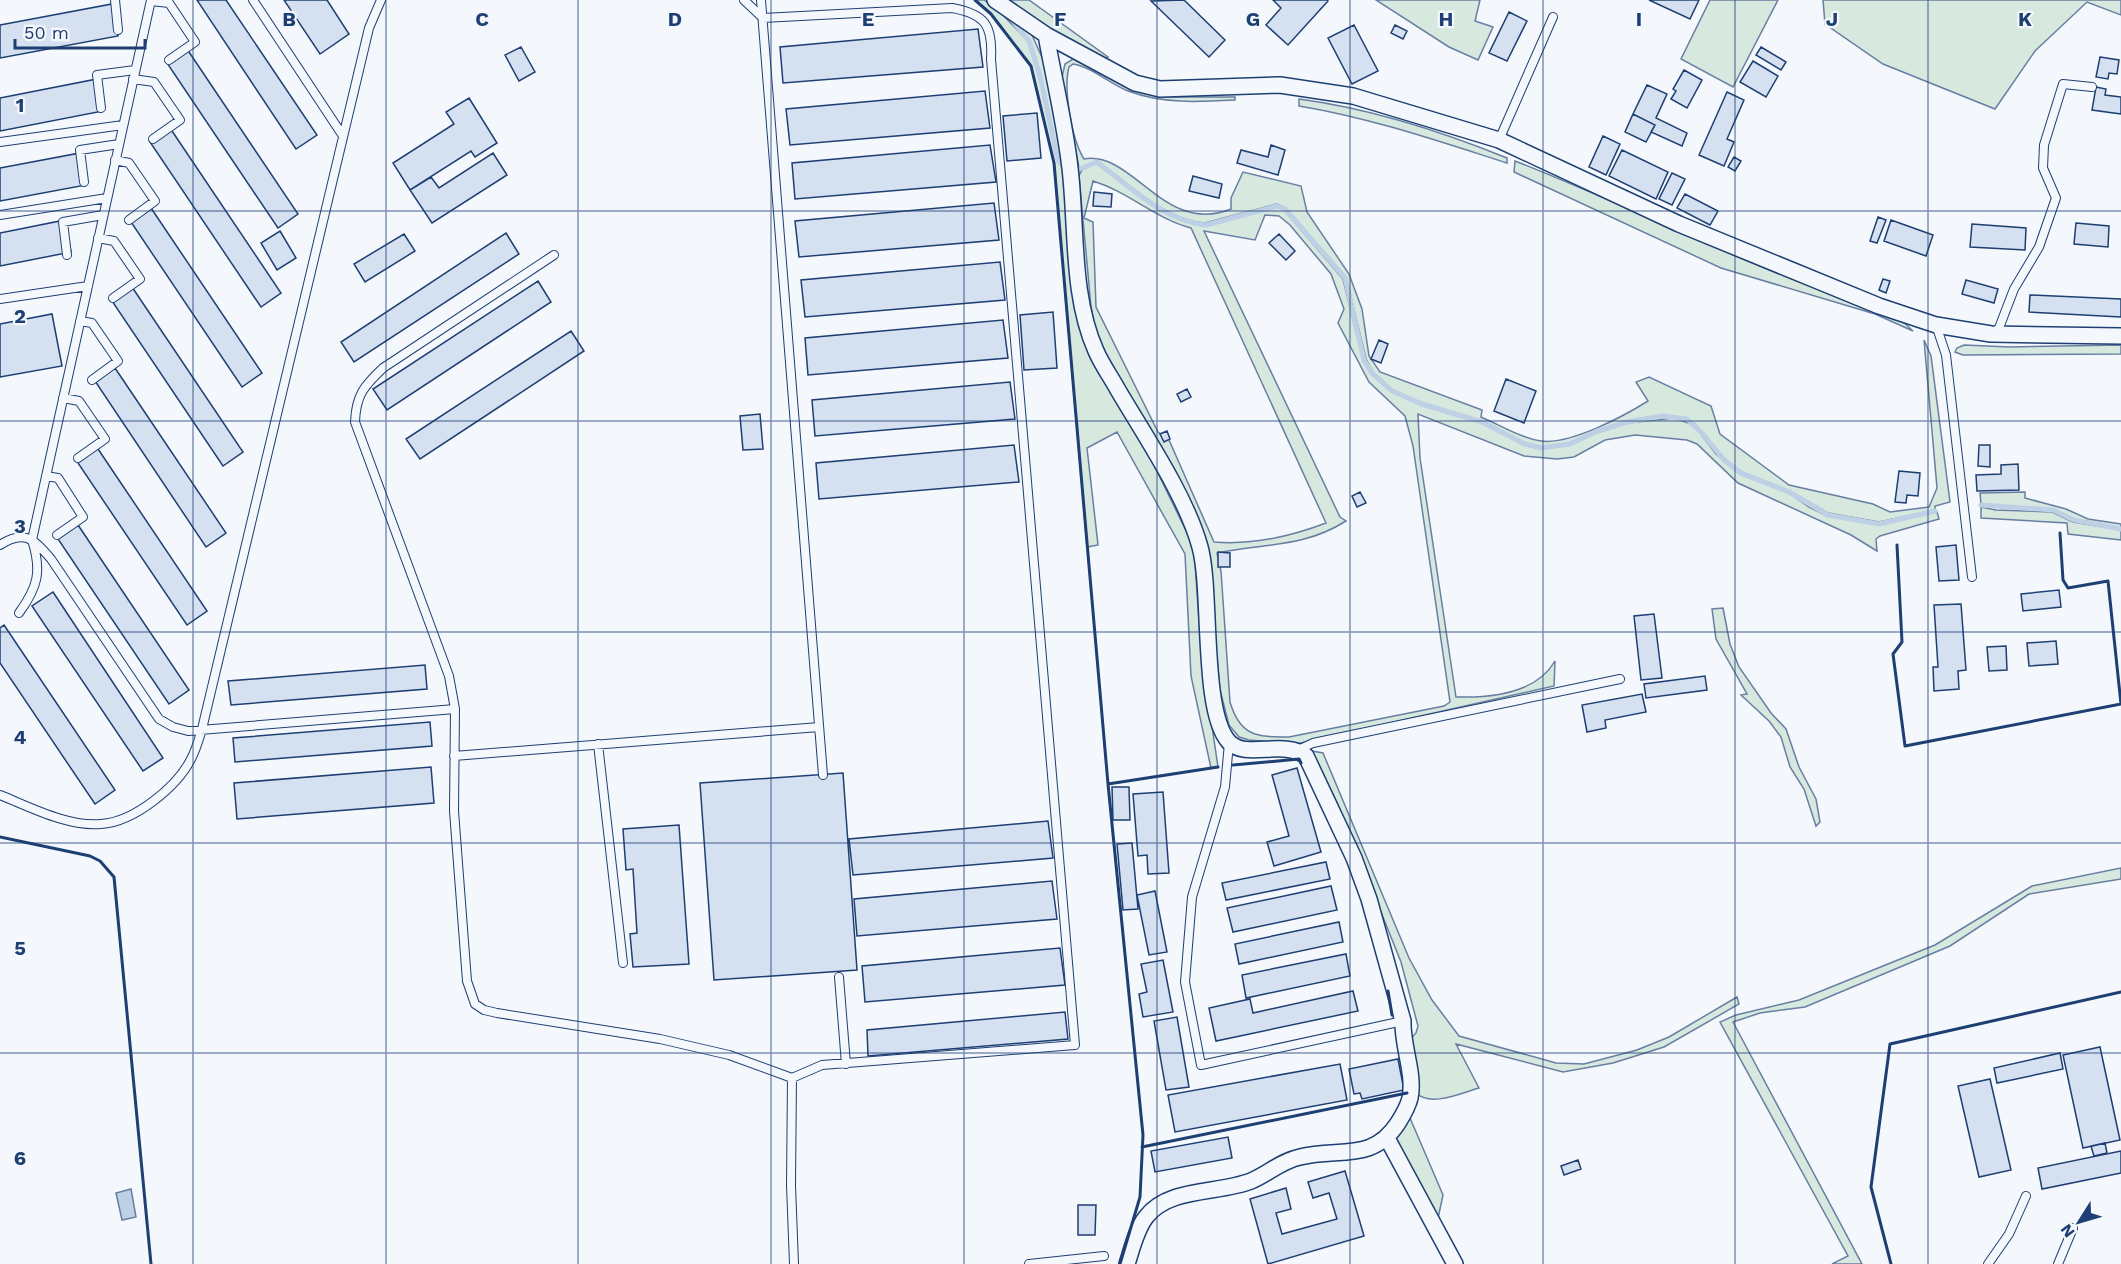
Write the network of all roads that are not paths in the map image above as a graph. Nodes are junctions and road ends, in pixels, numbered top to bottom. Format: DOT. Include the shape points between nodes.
graph roads {
  1 [pos="115,0"];
  2 [pos="151,0"];
  3 [pos="253,0"];
  4 [pos="381,0"];
  5 [pos="744,0"];
  6 [pos="761,0"];
  7 [pos="995,0"];
  8 [pos="1553,17"];
  9 [pos="763,18"];
  10 [pos="118,30"];
  11 [pos="1046,35"];
  12 [pos="168,60"];
  13 [pos="135,70"];
  14 [pos="133,79"];
  15 [pos="2092,87"];
  16 [pos="101,108"];
  17 [pos="123,125"];
  18 [pos="343,136"];
  19 [pos="153,139"];
  20 [pos="1499,140"];
  21 [pos="0,142"];
  22 [pos="119,144"];
  23 [pos="115,160"];
  24 [pos="84,182"];
  25 [pos="107,198"];
  26 [pos="0,215"];
  27 [pos="103,215"];
  28 [pos="129,220"];
  29 [pos="98,238"];
  30 [pos="67,255"];
  31 [pos="554,255"];
  32 [pos="88,286"];
  33 [pos="113,298"];
  34 [pos="0,299"];
  35 [pos="80,321"];
  36 [pos="1936,325"];
  37 [pos="1991,334"];
  38 [pos="2121,336"];
  39 [pos="92,380"];
  40 [pos="63,398"];
  41 [pos="78,458"];
  42 [pos="46,476"];
  43 [pos="57,535"];
  44 [pos="32,540"];
  45 [pos="0,545"];
  46 [pos="1972,577"];
  47 [pos="19,613"];
  48 [pos="1620,679"];
  49 [pos="454,709"];
  50 [pos="819,727"];
  51 [pos="202,729"];
  52 [pos="1229,743"];
  53 [pos="598,744"];
  54 [pos="1298,750"];
  55 [pos="454,756"];
  56 [pos="823,776"];
  57 [pos="0,795"];
  58 [pos="623,963"];
  59 [pos="839,977"];
  60 [pos="1403,1021"];
  61 [pos="846,1064"];
  62 [pos="792,1078"];
  63 [pos="1387,1138"];
  64 [pos="2026,1196"];
  65 [pos="2073,1228"];
  66 [pos="1104,1256"];
  67 [pos="794,1264"];
  68 [pos="1029,1264"];
  69 [pos="1127,1264"];
  70 [pos="1455,1264"];
  71 [pos="1988,1264"];
  72 [pos="2058,1264"];
  1 -- 10 [label="lane"];
  2 -- 12 [label="lane" via="169,3 195,42"];
  2 -- 13 [label="lane"];
  3 -- 18 [label="lane"];
  4 -- 18 [label="lane" via="369,28"];
  5 -- 9 [label="lane"];
  6 -- 9 [label="lane"];
  7 -- 11 [label="street"];
  8 -- 20 [label="lane"];
  9 -- 50 [label="lane"];
  9 -- 61 [label="lane" via="952,8 973,12 986,23 992,41 1075,1045"];
  11 -- 20 [label="street" via="1135,83 1160,89 1290,87 1353,96"];
  11 -- 52 [label="street" via="1070,165 1081,305 1096,352 1169,479 1200,548 1209,663 1216,708"];
  13 -- 14 [label="lane"];
  13 -- 16 [label="lane" via="97,75"];
  14 -- 17 [label="lane"];
  14 -- 19 [label="lane" via="154,82 180,120"];
  15 -- 37 [label="lane" via="2063,84 2044,145 2043,168 2056,198 2039,247 2014,289 2000,328"];
  17 -- 21 [label="lane"];
  17 -- 22 [label="lane"];
  18 -- 51 [label="lane"];
  20 -- 36 [label="street" via="1679,224 1879,306"];
  22 -- 23 [label="lane"];
  22 -- 24 [label="lane" via="80,150"];
  23 -- 25 [label="lane"];
  23 -- 28 [label="lane" via="129,163 155,201"];
  25 -- 26 [label="lane"];
  25 -- 27 [label="lane"];
  27 -- 29 [label="lane"];
  27 -- 30 [label="lane" via="63,222"];
  29 -- 32 [label="lane"];
  29 -- 33 [label="lane" via="114,241 140,279"];
  31 -- 49 [label="lane" via="383,368 367,383 356,403 355,422 449,676"];
  32 -- 34 [label="lane"];
  32 -- 35 [label="lane"];
  35 -- 39 [label="lane" via="92,323 118,361"];
  35 -- 40 [label="lane"];
  36 -- 37 [label="street"];
  36 -- 46 [label="lane" via="1946,355"];
  37 -- 38 [label="street"];
  40 -- 41 [label="lane" via="79,401 105,439"];
  40 -- 42 [label="lane"];
  42 -- 43 [label="lane" via="58,478 84,517"];
  42 -- 44 [label="lane"];
  44 -- 45 [label="lane" via="13,536"];
  44 -- 47 [label="lane" via="39,562 36,583"];
  44 -- 51 [label="lane" via="51,559 159,719 173,728"];
  48 -- 54 [label="lane" via="1313,743"];
  49 -- 51 [label="lane"];
  49 -- 55 [label="lane"];
  50 -- 53 [label="lane"];
  50 -- 56 [label="lane"];
  51 -- 57 [label="lane" via="191,759 174,783 132,814 102,824 70,820"];
  52 -- 54 [label="street" via="1242,750"];
  52 -- 60 [label="lane" via="1225,788 1192,897 1185,982 1201,1065"];
  53 -- 55 [label="lane"];
  53 -- 58 [label="lane"];
  54 -- 60 [label="street" via="1306,756 1354,858"];
  55 -- 62 [label="lane" via="459,883 468,981 475,1004 497,1013 660,1039 729,1055"];
  59 -- 61 [label="lane"];
  60 -- 63 [label="street" via="1410,1097"];
  61 -- 62 [label="lane" via="822,1065"];
  62 -- 67 [label="lane"];
  63 -- 69 [label="street" via="1370,1148 1302,1156 1252,1180 1167,1200 1145,1218"];
  63 -- 70 [label="street"];
  64 -- 71 [label="lane" via="2010,1234"];
  65 -- 72 [label="lane"];
  66 -- 68 [label="lane"];
}
